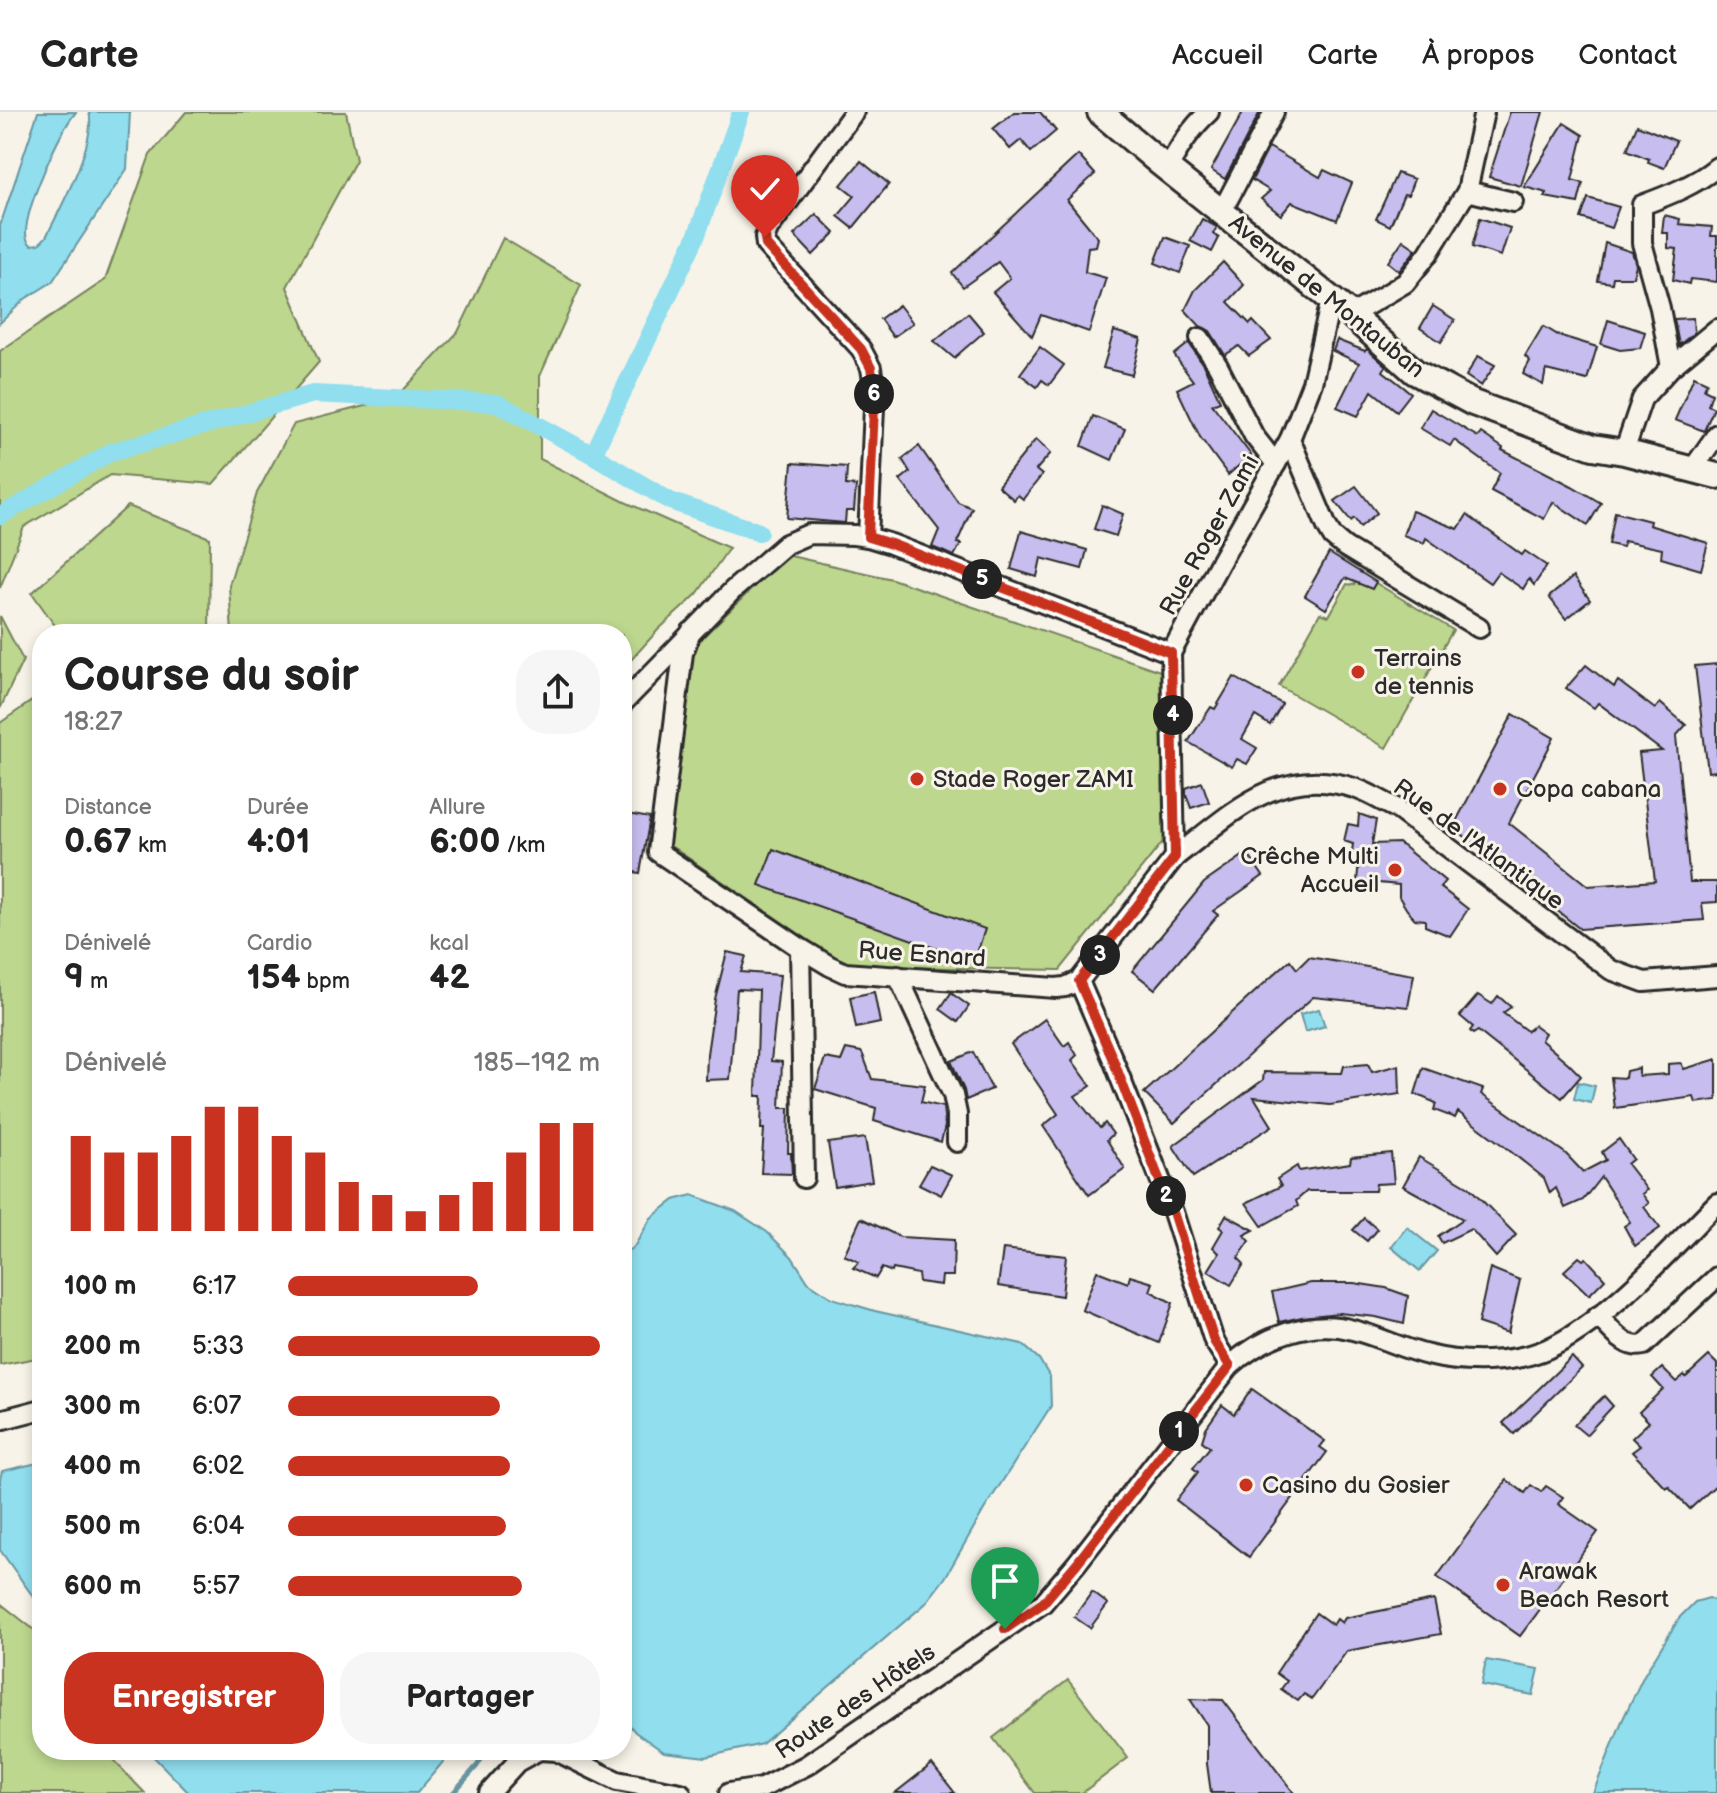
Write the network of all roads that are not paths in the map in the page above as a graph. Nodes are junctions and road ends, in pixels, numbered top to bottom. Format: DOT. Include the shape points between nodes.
graph roads {
  1 [pos="854,112"];
  2 [pos="1100,112"];
  3 [pos="1209,112"];
  4 [pos="1274,112"];
  5 [pos="1484,112"];
  6 [pos="1717,167"];
  7 [pos="1167,169"];
  8 [pos="1467,191"];
  9 [pos="1513,202"];
  10 [pos="1222,211"];
  11 [pos="1331,300"];
  12 [pos="1351,315"];
  13 [pos="1717,329"];
  14 [pos="1200,338"];
  15 [pos="1671,367"];
  16 [pos="1717,434"];
  17 [pos="1290,439"];
  18 [pos="1624,452"];
  19 [pos="1276,464"];
  20 [pos="1692,470"];
  21 [pos="1717,476"];
  22 [pos="868,537"];
  23 [pos="1479,628"];
  24 [pos="691,632"];
  25 [pos="1171,653"];
  26 [pos="632,694"];
  27 [pos="1175,857"];
  28 [pos="800,948"];
  29 [pos="898,976"];
  30 [pos="1717,976"];
  31 [pos="1079,981"];
  32 [pos="957,1142"];
  33 [pos="804,1178"];
  34 [pos="1717,1203"];
  35 [pos="1717,1277"];
  36 [pos="1598,1316"];
  37 [pos="1230,1366"];
  38 [pos="32,1412"];
  39 [pos="0,1420"];
  40 [pos="521,1760"];
  41 [pos="574,1760"];
  42 [pos="489,1793"];
  43 [pos="681,1793"];
  44 [pos="729,1793"];
  1 -- 22 [label="street" via="765,237 766,245 861,349 871,368"];
  2 -- 7 [label="main road, Avenue de Montauban"];
  3 -- 7 [label="street"];
  4 -- 10 [label="street"];
  5 -- 8 [label="street"];
  6 -- 15 [label="street" via="1642,205 1642,243"];
  7 -- 10 [label="main road, Avenue de Montauban"];
  8 -- 9 [label="street"];
  8 -- 12 [label="street" via="1405,283"];
  10 -- 11 [label="main road, Avenue de Montauban"];
  11 -- 12 [label="main road, Avenue de Montauban"];
  11 -- 17 [label="street, Rue Roger Zami" via="1312,383"];
  12 -- 18 [label="main road, Avenue de Montauban" via="1415,372 1473,403 1593,447"];
  13 -- 15 [label="street"];
  14 -- 19 [label="street" via="1254,436"];
  15 -- 18 [label="street" via="1642,399"];
  16 -- 20 [label="street"];
  17 -- 19 [label="street, Rue Roger Zami"];
  17 -- 23 [label="street" via="1333,537"];
  18 -- 20 [label="main road, Avenue de Montauban"];
  19 -- 25 [label="street, Rue Roger Zami"];
  20 -- 21 [label="main road, Avenue de Montauban"];
  22 -- 24 [label="street, Rue Roger Zami" via="809,534 786,544"];
  22 -- 25 [label="street, Rue Roger Zami"];
  24 -- 26 [label="street, Rue Roger Zami"];
  24 -- 28 [label="street, Rue Esnard" via="683,653 658,852"];
  25 -- 27 [label="street"];
  27 -- 30 [label="street, Rue de l'Atlantique" via="1265,792 1310,781 1330,782 1396,808 1611,970 1644,982"];
  27 -- 31 [label="street"];
  28 -- 29 [label="street, Rue Esnard" via="838,971"];
  28 -- 33 [label="street"];
  29 -- 31 [label="street, Rue Esnard" via="1056,988"];
  29 -- 32 [label="street" via="953,1095"];
  31 -- 37 [label="street" via="1173,1212 1214,1341"];
  34 -- 36 [label="street, Route des Hôtels"];
  35 -- 36 [label="street" via="1644,1345 1622,1340"];
  36 -- 37 [label="street, Route des Hôtels" via="1546,1349 1516,1357 1437,1357 1351,1329 1326,1327 1287,1333 1246,1351"];
  37 -- 44 [label="street, Route des Hôtels" via="1043,1603 807,1765 762,1788"];
  38 -- 39 [label="street"];
  40 -- 42 [label="street"];
  41 -- 43 [label="street" via="617,1781"];
}
